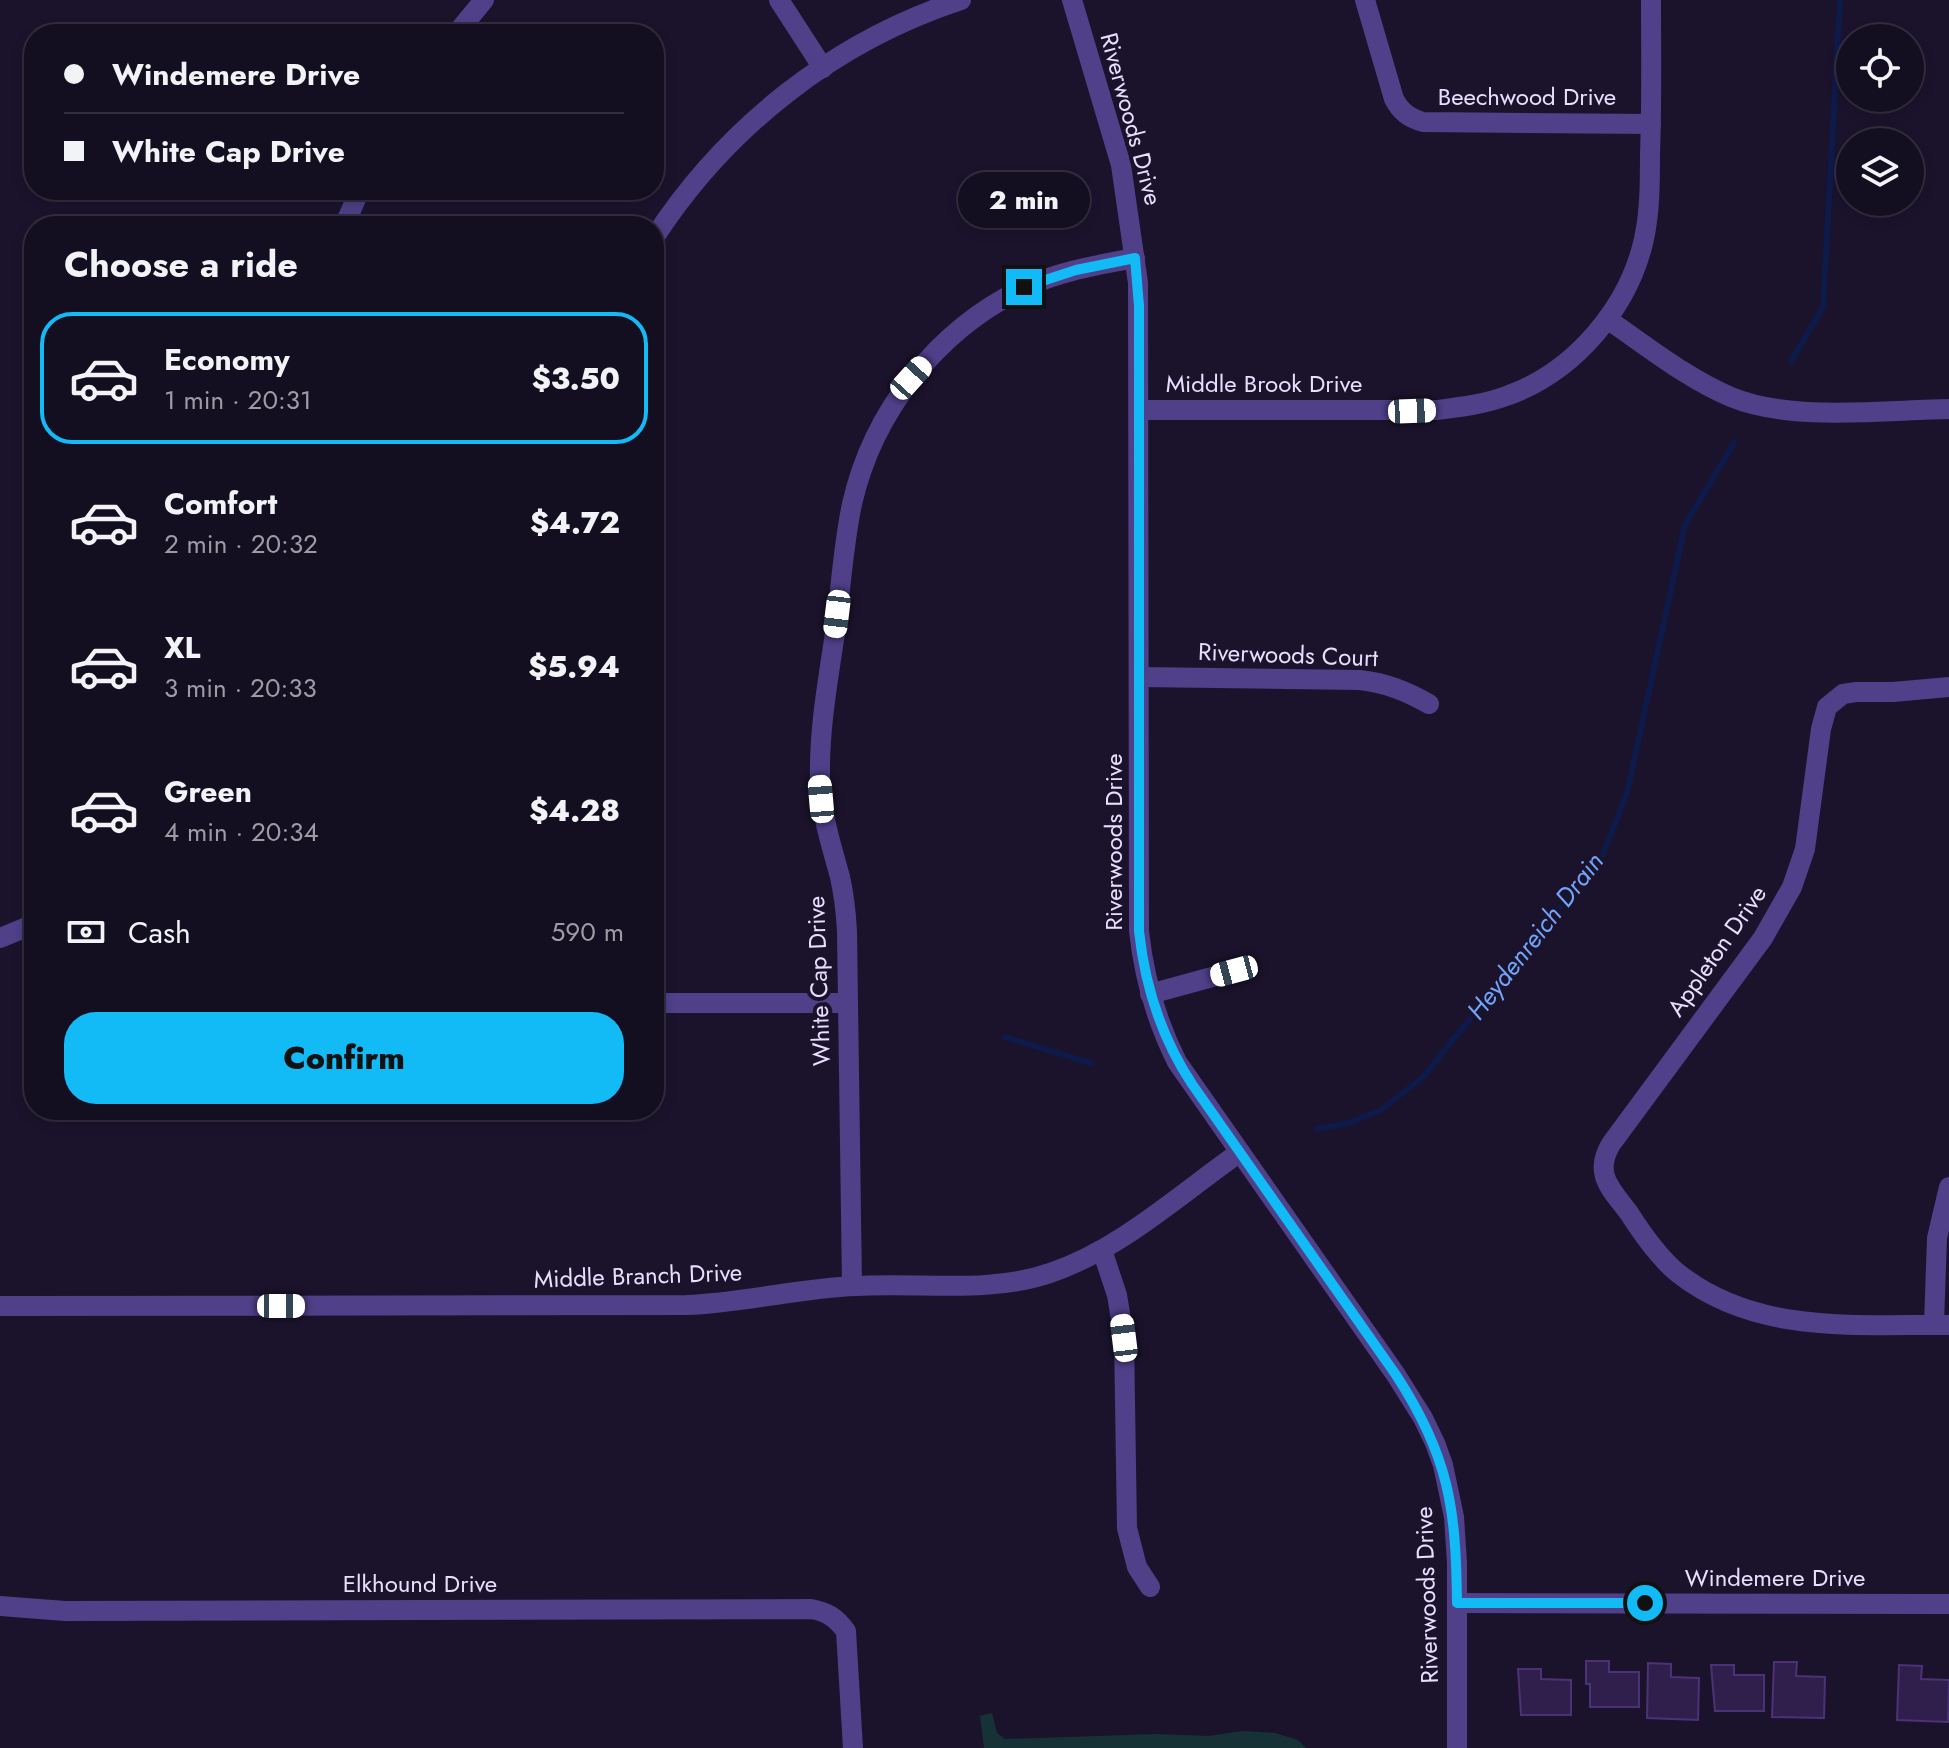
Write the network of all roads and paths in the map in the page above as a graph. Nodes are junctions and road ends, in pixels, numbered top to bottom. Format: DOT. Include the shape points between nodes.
graph roads {
  1 [pos="484,0"];
  2 [pos="779,0"];
  3 [pos="961,0"];
  4 [pos="1072,0"];
  5 [pos="1365,0"];
  6 [pos="1651,0"];
  7 [pos="464,24"];
  8 [pos="823,68"];
  9 [pos="1651,124"];
  10 [pos="664,224"];
  11 [pos="1135,258"];
  12 [pos="1607,319"];
  13 [pos="1949,409"];
  14 [pos="1139,410"];
  15 [pos="1140,677"];
  16 [pos="1949,687"];
  17 [pos="1429,704"];
  18 [pos="24,928"];
  19 [pos="0,938"];
  20 [pos="1234,971"];
  21 [pos="1150,994"];
  22 [pos="664,1003"];
  23 [pos="848,1003"];
  24 [pos="1240,1152"];
  25 [pos="1949,1187"];
  26 [pos="1102,1250"];
  27 [pos="852,1286"];
  28 [pos="0,1306"];
  29 [pos="1942,1324"];
  30 [pos="1150,1587"];
  31 [pos="1457,1603"];
  32 [pos="1949,1604"];
  33 [pos="0,1606"];
  34 [pos="853,1748"];
  35 [pos="1457,1748"];
  1 -- 7 [label="street"];
  2 -- 8 [label="street"];
  3 -- 8 [label="street" via="891,28"];
  4 -- 11 [label="street, Riverwoods Drive" via="1121,165"];
  5 -- 9 [label="street, Beechwood Drive" via="1394,99 1405,115 1423,122"];
  6 -- 9 [label="street, Middle Brook Drive"];
  8 -- 10 [label="street" via="745,129"];
  9 -- 12 [label="street, Middle Brook Drive" via="1644,241"];
  11 -- 14 [label="street, Riverwoods Drive"];
  11 -- 23 [label="street, White Cap Drive" via="1048,278 972,320 911,378 869,451 848,529 820,766 825,820 845,903"];
  12 -- 13 [label="street" via="1683,371 1755,405 1809,411"];
  12 -- 14 [label="street, Middle Brook Drive" via="1548,375 1483,403 1412,411"];
  14 -- 15 [label="street, Riverwoods Drive"];
  15 -- 17 [label="street, Riverwoods Court" via="1360,680 1381,682"];
  15 -- 21 [label="street, Riverwoods Drive" via="1139,931"];
  16 -- 29 [label="street, Appleton Drive" via="1856,692 1834,700 1823,716 1805,849 1792,887 1763,938 1611,1144 1602,1165 1608,1183 1662,1257 1695,1285 1736,1307 1807,1323"];
  18 -- 19 [label="street"];
  20 -- 21 [label="street"];
  21 -- 24 [label="street, Riverwoods Drive" via="1177,1062"];
  22 -- 23 [label="street"];
  23 -- 27 [label="street, White Cap Drive"];
  24 -- 26 [label="street, Middle Branch Drive"];
  24 -- 31 [label="street, Riverwoods Drive" via="1423,1418 1450,1492"];
  25 -- 29 [label="street" via="1937,1238"];
  26 -- 27 [label="street, Middle Branch Drive" via="1023,1280"];
  26 -- 30 [label="street" via="1124,1338 1127,1528 1137,1567"];
  27 -- 28 [label="street, Middle Branch Drive" via="687,1305"];
  31 -- 32 [label="street, Windemere Drive"];
  31 -- 35 [label="street, Riverwoods Drive"];
  33 -- 34 [label="street, Elkhound Drive" via="65,1611 811,1609 838,1619 846,1631"];
}
